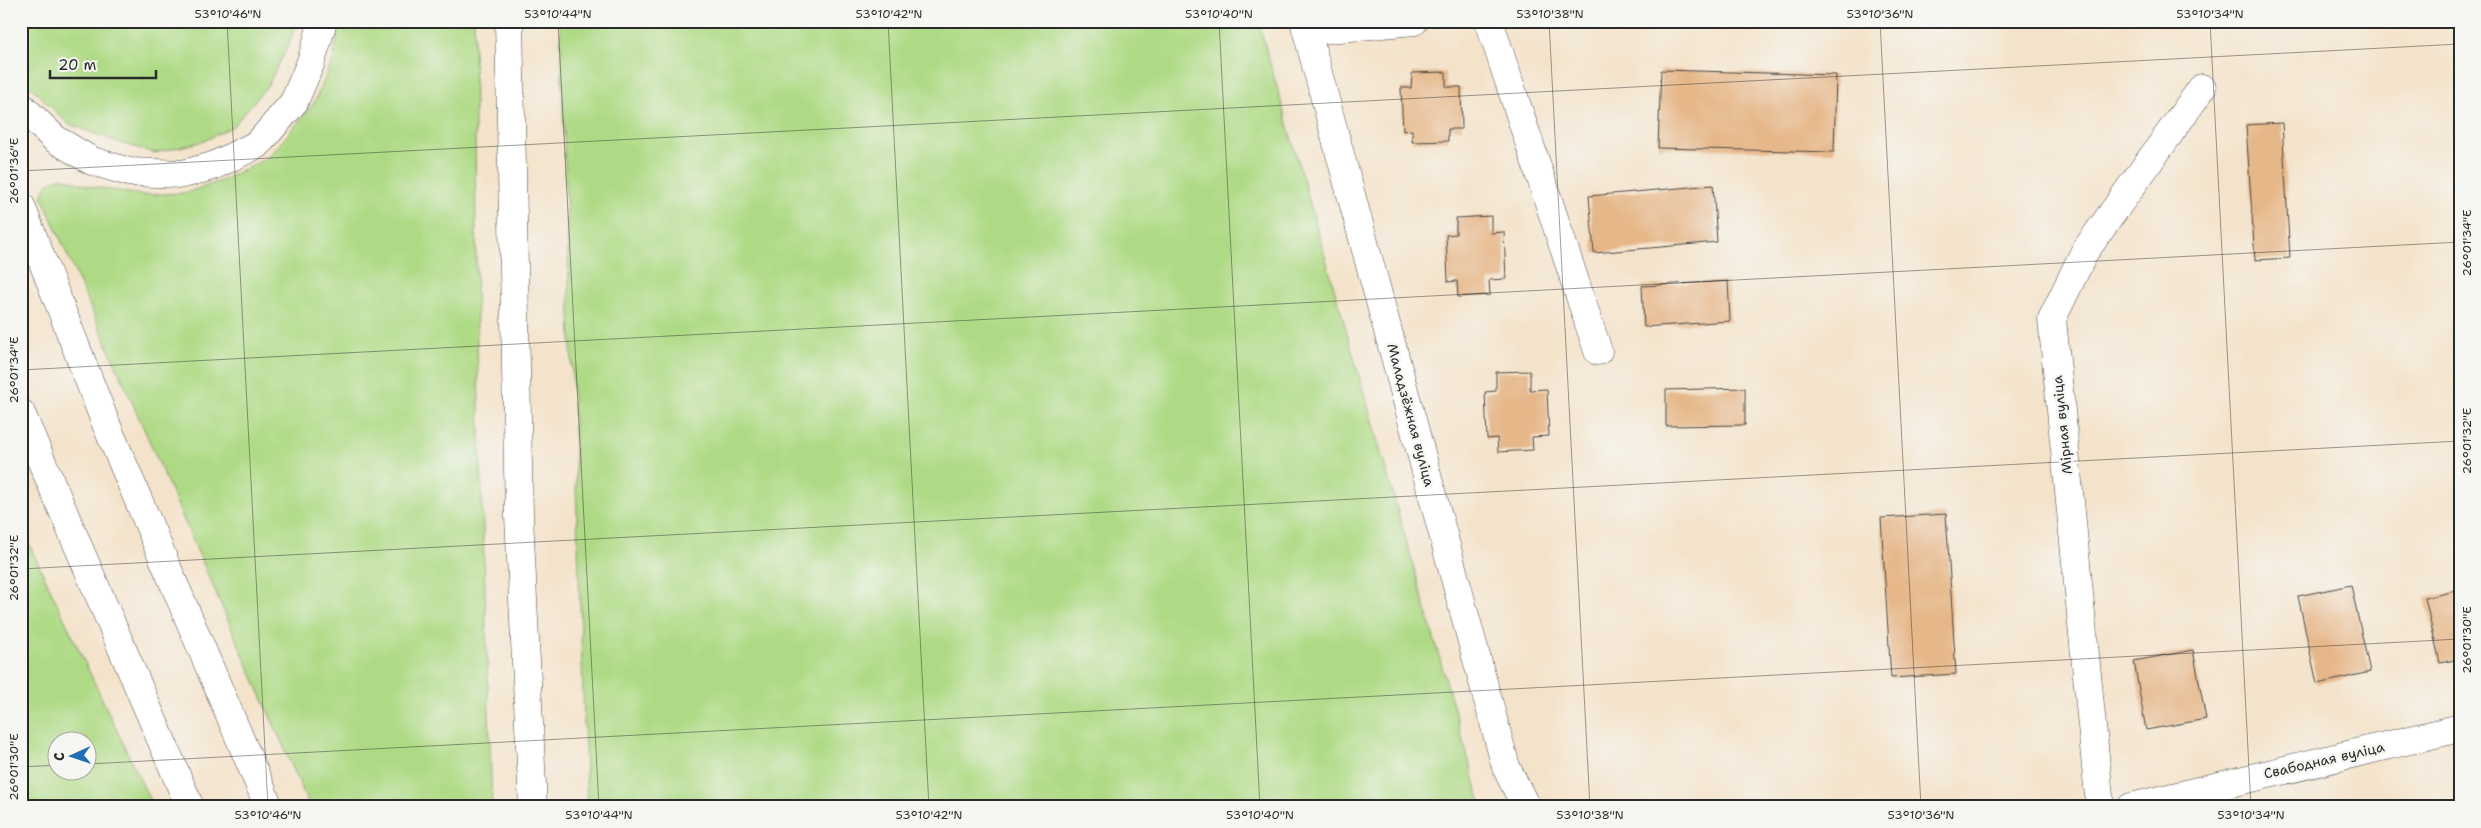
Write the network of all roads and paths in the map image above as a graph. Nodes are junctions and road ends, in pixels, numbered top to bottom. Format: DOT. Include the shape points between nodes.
graph roads {
  1 [pos="323,21"];
  2 [pos="509,21"];
  3 [pos="1414,21"];
  4 [pos="1489,21"];
  5 [pos="1305,26"];
  6 [pos="2202,88"];
  7 [pos="21,106"];
  8 [pos="21,206"];
  9 [pos="1598,351"];
  10 [pos="21,413"];
  11 [pos="2460,728"];
  12 [pos="190,807"];
  13 [pos="269,807"];
  14 [pos="533,807"];
  15 [pos="1526,807"];
  16 [pos="2100,807"];
  17 [pos="2131,807"];
  1 -- 7 [label="main road" via="311,62 294,102 258,144 213,166 183,174 138,172 92,161 55,138"];
  2 -- 14 [label="main road" via="519,516"];
  3 -- 5 [label="main road"];
  4 -- 9 [label="main road"];
  5 -- 15 [label="main road, Маладзёжная вуліца" via="1506,767"];
  6 -- 16 [label="main road, Мірная вуліца" via="2085,251 2052,319"];
  8 -- 13 [label="main road" via="106,424"];
  10 -- 12 [label="main road"];
  11 -- 17 [label="main road, Свабодная вуліца"];
}
